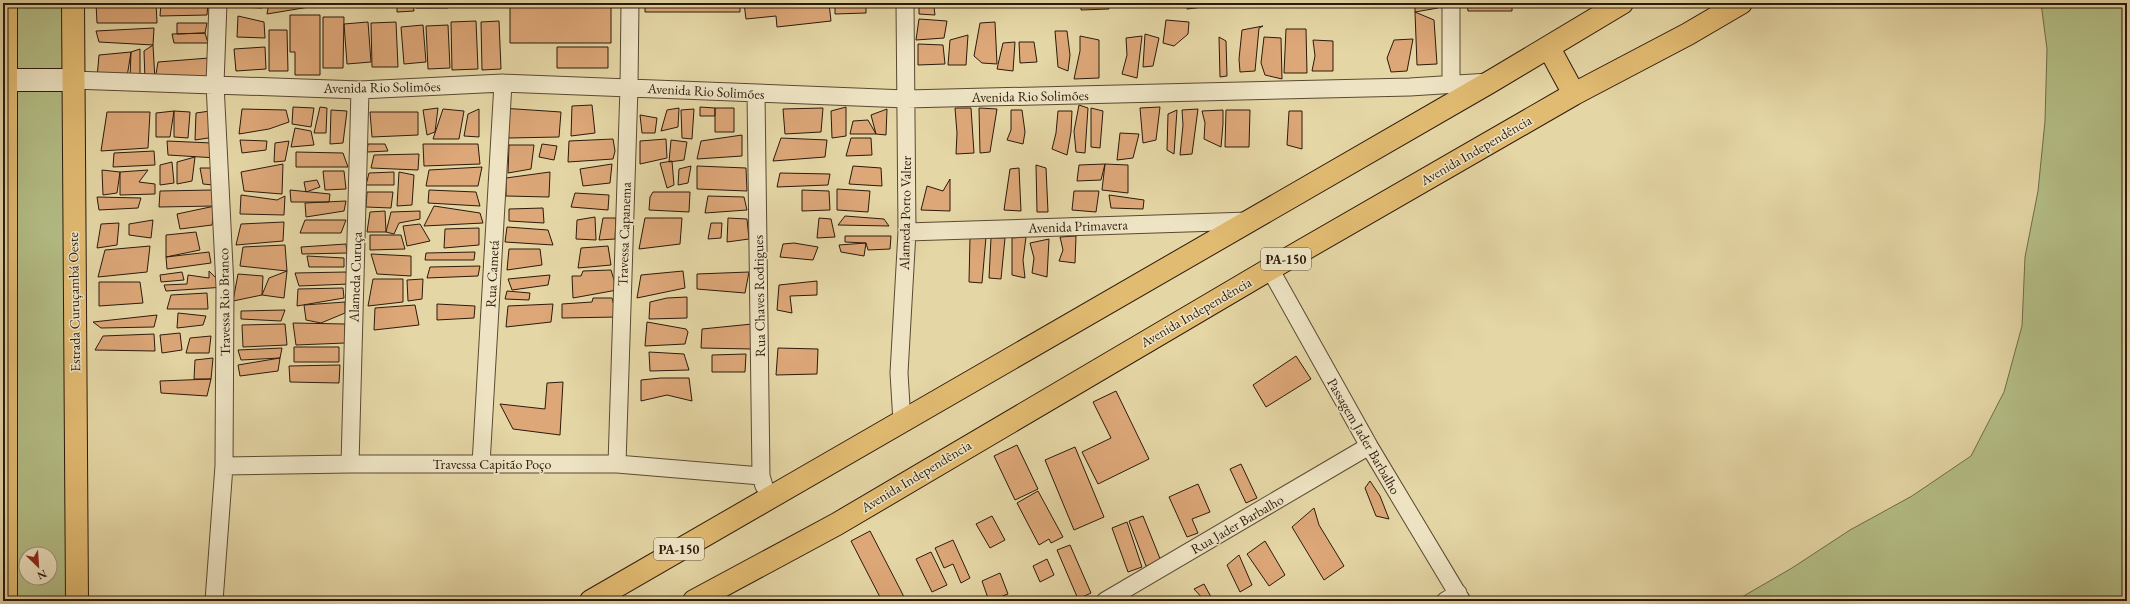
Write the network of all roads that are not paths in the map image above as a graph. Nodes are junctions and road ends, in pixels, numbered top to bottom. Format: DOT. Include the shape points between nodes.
graph roads {
  1 [pos="6,3"];
  2 [pos="73,3"];
  3 [pos="218,3"];
  4 [pos="630,3"];
  5 [pos="905,3"];
  6 [pos="1451,3"];
  7 [pos="1622,3"];
  8 [pos="1741,3"];
  9 [pos="1549,48"];
  10 [pos="5,80"];
  11 [pos="72,80"];
  12 [pos="1490,82"];
  13 [pos="503,83"];
  14 [pos="1451,83"];
  15 [pos="215,84"];
  16 [pos="629,87"];
  17 [pos="360,90"];
  18 [pos="756,94"];
  19 [pos="1574,94"];
  20 [pos="906,99"];
  21 [pos="1249,221"];
  22 [pos="907,232"];
  23 [pos="1270,269"];
  24 [pos="902,422"];
  25 [pos="1369,446"];
  26 [pos="350,464"];
  27 [pos="481,464"];
  28 [pos="617,464"];
  29 [pos="224,466"];
  30 [pos="761,476"];
  31 [pos="767,498"];
  32 [pos="1455,598"];
  33 [pos="6,601"];
  34 [pos="77,601"];
  35 [pos="214,601"];
  36 [pos="591,601"];
  37 [pos="694,601"];
  38 [pos="1105,601"];
  1 -- 10 [label="main road"];
  2 -- 11 [label="main road, Estrada Curuçambá Oeste"];
  3 -- 15 [label="street, Travessa Rio Branco"];
  4 -- 16 [label="street, Travessa Capanema"];
  5 -- 20 [label="street, Alameda Porto Valter"];
  6 -- 14 [label="street"];
  7 -- 9 [label="main road, PA-150"];
  8 -- 19 [label="main road, Avenida Independência / PA-150"];
  9 -- 12 [label="main road, PA-150"];
  9 -- 19 [label="main road"];
  10 -- 11 [label="main road, Avenida Rio Solimões"];
  10 -- 33 [label="main road"];
  11 -- 15 [label="street, Avenida Rio Solimões"];
  11 -- 34 [label="main road, Estrada Curuçambá Oeste"];
  12 -- 14 [label="street"];
  12 -- 21 [label="main road, PA-150"];
  13 -- 16 [label="street, Avenida Rio Solimões"];
  13 -- 17 [label="street, Avenida Rio Solimões"];
  13 -- 27 [label="street, Rua Cametá"];
  14 -- 20 [label="street, Avenida Rio Solimões" via="1410,87"];
  15 -- 17 [label="street, Avenida Rio Solimões"];
  15 -- 29 [label="street, Travessa Rio Branco" via="225,287"];
  16 -- 18 [label="street, Avenida Rio Solimões"];
  16 -- 28 [label="street, Travessa Capanema"];
  17 -- 26 [label="street, Alameda Curuça"];
  18 -- 20 [label="street, Avenida Rio Solimões"];
  18 -- 30 [label="street, Rua Chaves Rodrigues"];
  19 -- 23 [label="main road, Avenida Independência / PA-150"];
  20 -- 22 [label="street, Alameda Porto Valter"];
  21 -- 22 [label="street, Avenida Primavera"];
  21 -- 24 [label="main road, PA-150"];
  22 -- 24 [label="street, Alameda Porto Valter" via="899,373"];
  23 -- 25 [label="street, Passagem Jader Barbalho"];
  23 -- 37 [label="main road, Avenida Independência / PA-150" via="837,524"];
  24 -- 31 [label="main road, PA-150"];
  25 -- 32 [label="street, Passagem Jader Barbalho"];
  25 -- 38 [label="street, Rua Jader Barbalho"];
  26 -- 27 [label="street, Travessa Capitão Poço"];
  26 -- 29 [label="street, Travessa Capitão Poço"];
  27 -- 28 [label="street, Travessa Capitão Poço"];
  28 -- 30 [label="street, Travessa Capitão Poço"];
  29 -- 35 [label="street, Travessa Rio Branco"];
  30 -- 31 [label="street, Rua Chaves Rodrigues"];
  31 -- 36 [label="main road, PA-150"];
}
